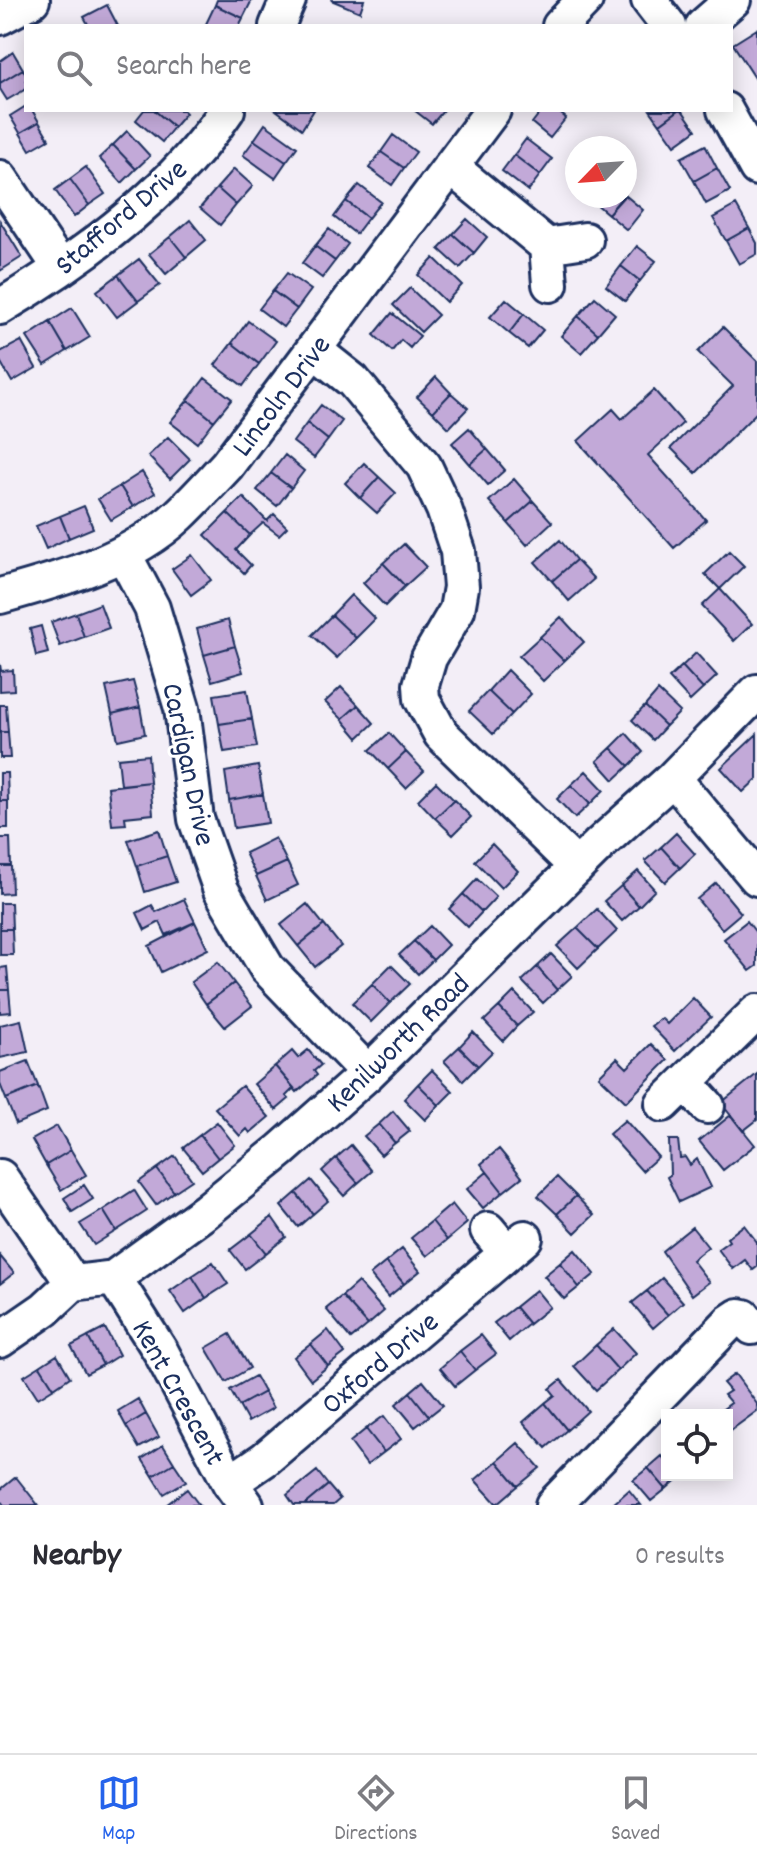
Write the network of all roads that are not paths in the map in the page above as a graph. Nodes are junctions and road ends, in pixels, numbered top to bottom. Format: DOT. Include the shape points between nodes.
graph roads {
  1 [pos="32,0"];
  2 [pos="288,0"];
  3 [pos="585,0"];
  4 [pos="649,0"];
  5 [pos="0,17"];
  6 [pos="278,24"];
  7 [pos="562,24"];
  8 [pos="667,24"];
  9 [pos="225,112"];
  10 [pos="492,112"];
  11 [pos="726,112"];
  12 [pos="451,167"];
  13 [pos="757,168"];
  14 [pos="0,178"];
  15 [pos="585,240"];
  16 [pos="547,246"];
  17 [pos="60,267"];
  18 [pos="550,284"];
  19 [pos="0,307"];
  20 [pos="314,350"];
  21 [pos="123,553"];
  22 [pos="0,596"];
  23 [pos="757,692"];
  24 [pos="673,778"];
  25 [pos="577,867"];
  26 [pos="757,878"];
  27 [pos="757,1012"];
  28 [pos="368,1073"];
  29 [pos="685,1098"];
  30 [pos="0,1177"];
  31 [pos="507,1241"];
  32 [pos="114,1278"];
  33 [pos="73,1283"];
  34 [pos="752,1327"];
  35 [pos="0,1340"];
  36 [pos="238,1494"];
  37 [pos="553,1505"];
  1 -- 5 [label="street"];
  2 -- 6 [label="street"];
  3 -- 7 [label="street"];
  4 -- 8 [label="street"];
  9 -- 17 [label="street, Stafford Drive" via="160,189"];
  10 -- 12 [label="street, Lincoln Drive"];
  11 -- 13 [label="street"];
  12 -- 16 [label="street"];
  12 -- 20 [label="street, Lincoln Drive"];
  14 -- 17 [label="street"];
  15 -- 16 [label="street"];
  16 -- 18 [label="street"];
  17 -- 19 [label="street, Stafford Drive"];
  20 -- 21 [label="street, Lincoln Drive" via="227,465 178,516"];
  20 -- 25 [label="street" via="353,381 424,466 458,551 457,610 429,658 421,685 431,719"];
  21 -- 22 [label="street, Lincoln Drive"];
  21 -- 28 [label="street, Cardigan Drive" via="152,608 182,708 196,819 221,890 267,968"];
  23 -- 24 [label="street, Kenilworth Road"];
  24 -- 25 [label="street, Kenilworth Road"];
  24 -- 26 [label="street"];
  25 -- 28 [label="street, Kenilworth Road"];
  27 -- 29 [label="street"];
  28 -- 32 [label="street, Kenilworth Road" via="206,1211"];
  30 -- 33 [label="street"];
  31 -- 36 [label="street, Oxford Drive" via="265,1459"];
  32 -- 33 [label="street, Kenilworth Road"];
  32 -- 36 [label="street, Kent Crescent"];
  33 -- 35 [label="street"];
  34 -- 37 [label="street" via="739,1316 675,1359"];
}
